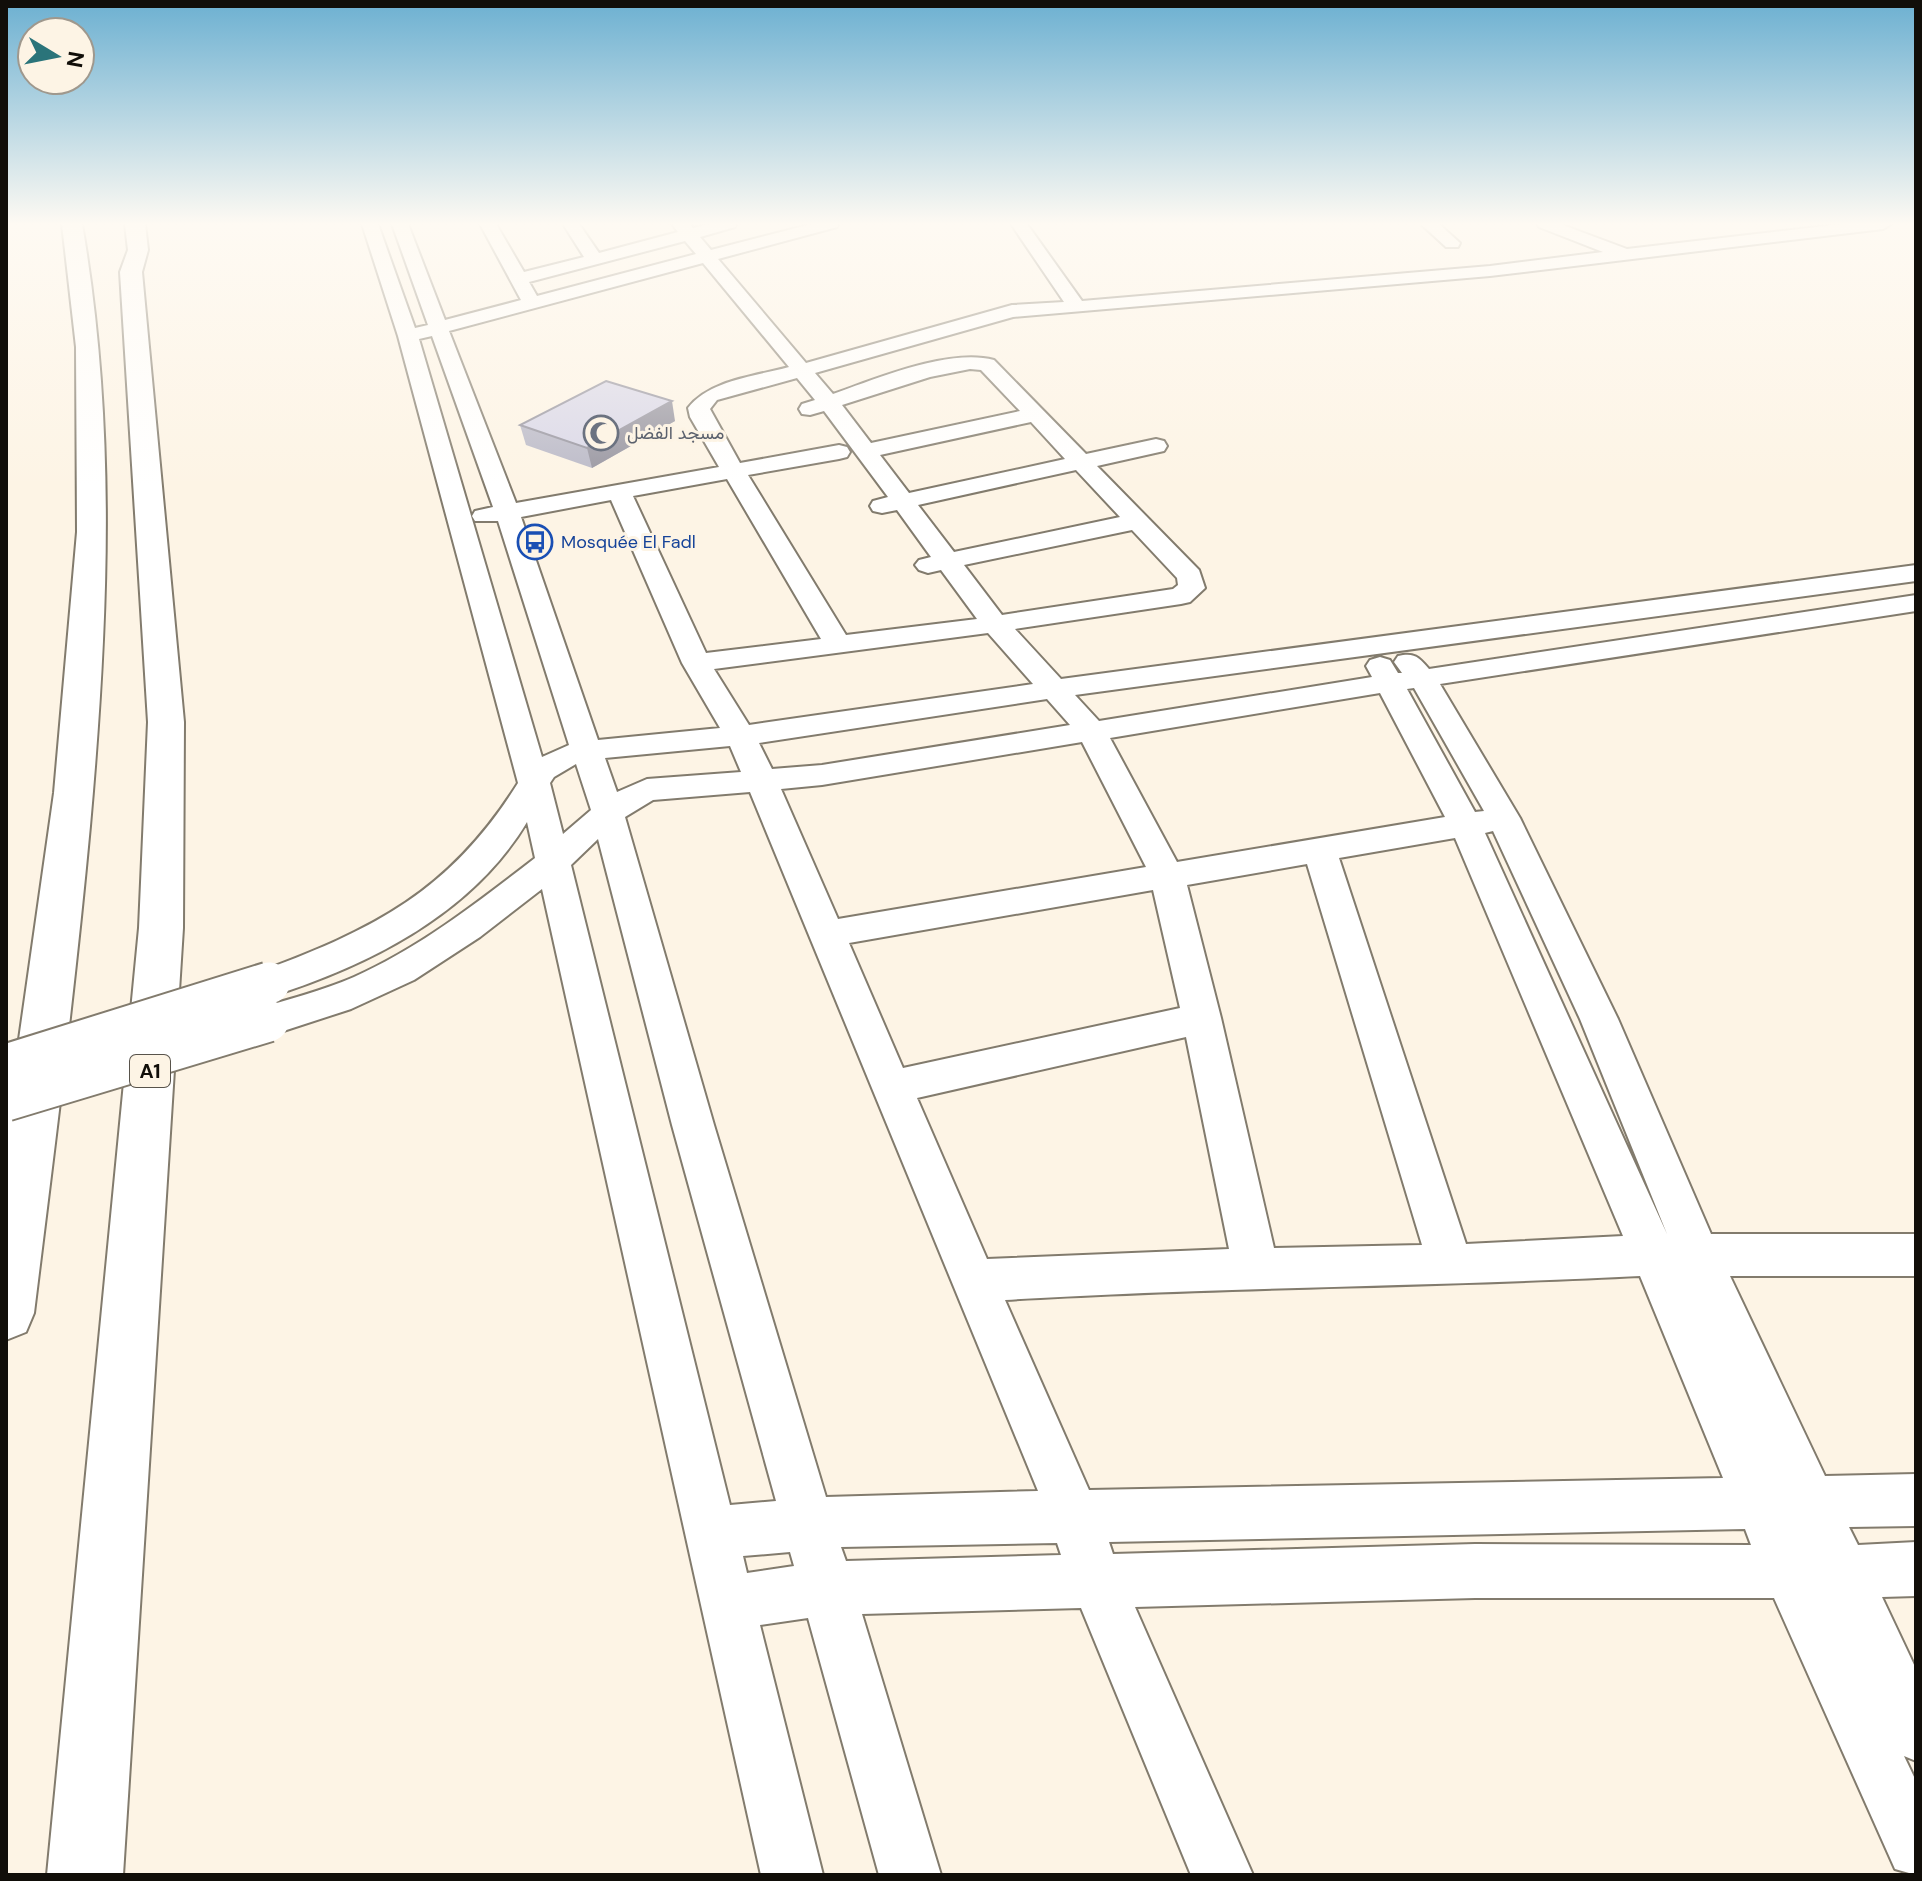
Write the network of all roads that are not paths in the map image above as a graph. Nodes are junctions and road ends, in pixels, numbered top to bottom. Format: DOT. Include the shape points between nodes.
graph roads {
  1 [pos="85,312"];
  2 [pos="128,312"];
  3 [pos="414,312"];
  4 [pos="420,312"];
  5 [pos="499,312"];
  6 [pos="743,312"];
  7 [pos="1018,312"];
  8 [pos="424,332"];
  9 [pos="791,372"];
  10 [pos="819,406"];
  11 [pos="1038,414"];
  12 [pos="1156,446"];
  13 [pos="866,451"];
  14 [pos="839,452"];
  15 [pos="1083,461"];
  16 [pos="736,473"];
  17 [pos="619,492"];
  18 [pos="868,495"];
  19 [pos="901,502"];
  20 [pos="507,512"];
  21 [pos="459,521"];
  22 [pos="1138,521"];
  23 [pos="893,531"];
  24 [pos="946,562"];
  25 [pos="1916,573"];
  26 [pos="935,587"];
  27 [pos="1916,603"];
  28 [pos="976,627"];
  29 [pos="839,646"];
  30 [pos="696,663"];
  31 [pos="1394,670"];
  32 [pos="1013,683"];
  33 [pos="1054,689"];
  34 [pos="1058,735"];
  35 [pos="741,737"];
  36 [pos="1097,744"];
  37 [pos="588,750"];
  38 [pos="534,782"];
  39 [pos="762,782"];
  40 [pos="608,814"];
  41 [pos="1484,821"];
  42 [pos="1319,849"];
  43 [pos="551,863"];
  44 [pos="1167,875"];
  45 [pos="827,934"];
  46 [pos="268,1002"];
  47 [pos="1202,1018"];
  48 [pos="6,1065"];
  49 [pos="891,1087"];
  50 [pos="6,1100"];
  51 [pos="1654,1255"];
  52 [pos="1698,1255"];
  53 [pos="1916,1255"];
  54 [pos="1451,1265"];
  55 [pos="1256,1269"];
  56 [pos="972,1281"];
  57 [pos="6,1313"];
  58 [pos="1916,1500"];
  59 [pos="1811,1502"];
  60 [pos="1759,1503"];
  61 [pos="1074,1516"];
  62 [pos="809,1523"];
  63 [pos="709,1533"];
  64 [pos="1916,1569"];
  65 [pos="1789,1572"];
  66 [pos="1841,1572"];
  67 [pos="1096,1581"];
  68 [pos="829,1588"];
  69 [pos="728,1603"];
  70 [pos="1916,1732"];
  71 [pos="1916,1848"];
  72 [pos="85,1875"];
  73 [pos="792,1875"];
  74 [pos="910,1875"];
  75 [pos="1222,1875"];
  1 -- 57 [label="highway" via="95,450 89,616 70,845"];
  2 -- 72 [label="highway, A1" via="166,722 161,928"];
  3 -- 8 [label="street"];
  4 -- 8 [label="street"];
  5 -- 8 [label="street"];
  6 -- 9 [label="street"];
  7 -- 9 [label="street"];
  8 -- 20 [label="street"];
  8 -- 21 [label="street"];
  9 -- 10 [label="street"];
  9 -- 16 [label="street" via="701,403 701,417"];
  10 -- 11 [label="street" via="977,363 992,367"];
  10 -- 13 [label="street"];
  10 -- 14 [label="street"];
  11 -- 13 [label="street"];
  11 -- 15 [label="street"];
  12 -- 15 [label="street"];
  13 -- 19 [label="street"];
  14 -- 16 [label="street"];
  14 -- 18 [label="street"];
  15 -- 19 [label="street"];
  15 -- 22 [label="street"];
  16 -- 17 [label="street"];
  16 -- 29 [label="street"];
  17 -- 20 [label="street"];
  17 -- 30 [label="street"];
  18 -- 19 [label="street"];
  18 -- 23 [label="street"];
  19 -- 24 [label="street"];
  20 -- 21 [label="street"];
  20 -- 37 [label="street"];
  21 -- 38 [label="street"];
  22 -- 24 [label="street"];
  22 -- 28 [label="street" via="1190,576 1188,593"];
  24 -- 26 [label="street" via="914,560"];
  24 -- 28 [label="street"];
  25 -- 31 [label="street"];
  27 -- 31 [label="street"];
  28 -- 29 [label="street"];
  28 -- 33 [label="street"];
  29 -- 30 [label="street"];
  30 -- 35 [label="street"];
  31 -- 33 [label="street" via="1159,673"];
  31 -- 36 [label="street"];
  31 -- 41 [label="street"];
  32 -- 33 [label="street"];
  32 -- 34 [label="street"];
  32 -- 35 [label="street"];
  33 -- 36 [label="street"];
  34 -- 36 [label="street"];
  34 -- 39 [label="street"];
  35 -- 37 [label="street"];
  35 -- 39 [label="street"];
  36 -- 44 [label="street"];
  37 -- 38 [label="street" via="555,761"];
  37 -- 40 [label="street"];
  38 -- 43 [label="street"];
  38 -- 46 [label="street" via="487,852 432,903"];
  39 -- 40 [label="street" via="647,790"];
  39 -- 45 [label="street"];
  40 -- 43 [label="street"];
  40 -- 62 [label="street"];
  41 -- 42 [label="street"];
  41 -- 51 [label="street"];
  41 -- 52 [label="street" via="1599,1019"];
  42 -- 44 [label="street"];
  42 -- 54 [label="street"];
  43 -- 46 [label="street" via="429,953 380,981 326,1004"];
  43 -- 63 [label="street"];
  44 -- 45 [label="street"];
  44 -- 47 [label="street"];
  45 -- 49 [label="street"];
  46 -- 48 [label="street, bridge"];
  46 -- 50 [label="street, bridge"];
  47 -- 49 [label="street"];
  47 -- 55 [label="street"];
  49 -- 56 [label="street"];
  51 -- 52 [label="street"];
  51 -- 54 [label="street"];
  51 -- 60 [label="street"];
  52 -- 53 [label="street"];
  52 -- 59 [label="street"];
  54 -- 55 [label="street"];
  55 -- 56 [label="street"];
  56 -- 61 [label="street"];
  58 -- 59 [label="street"];
  59 -- 60 [label="street"];
  59 -- 66 [label="street"];
  60 -- 61 [label="street"];
  60 -- 65 [label="street"];
  61 -- 62 [label="street"];
  61 -- 67 [label="street"];
  62 -- 63 [label="street"];
  62 -- 68 [label="street"];
  63 -- 69 [label="street"];
  64 -- 66 [label="street"];
  65 -- 66 [label="street"];
  65 -- 67 [label="street" via="1475,1571"];
  65 -- 71 [label="street"];
  66 -- 70 [label="street"];
  67 -- 68 [label="street"];
  67 -- 75 [label="street"];
  68 -- 69 [label="street"];
  68 -- 74 [label="street"];
  69 -- 73 [label="street"];
}
